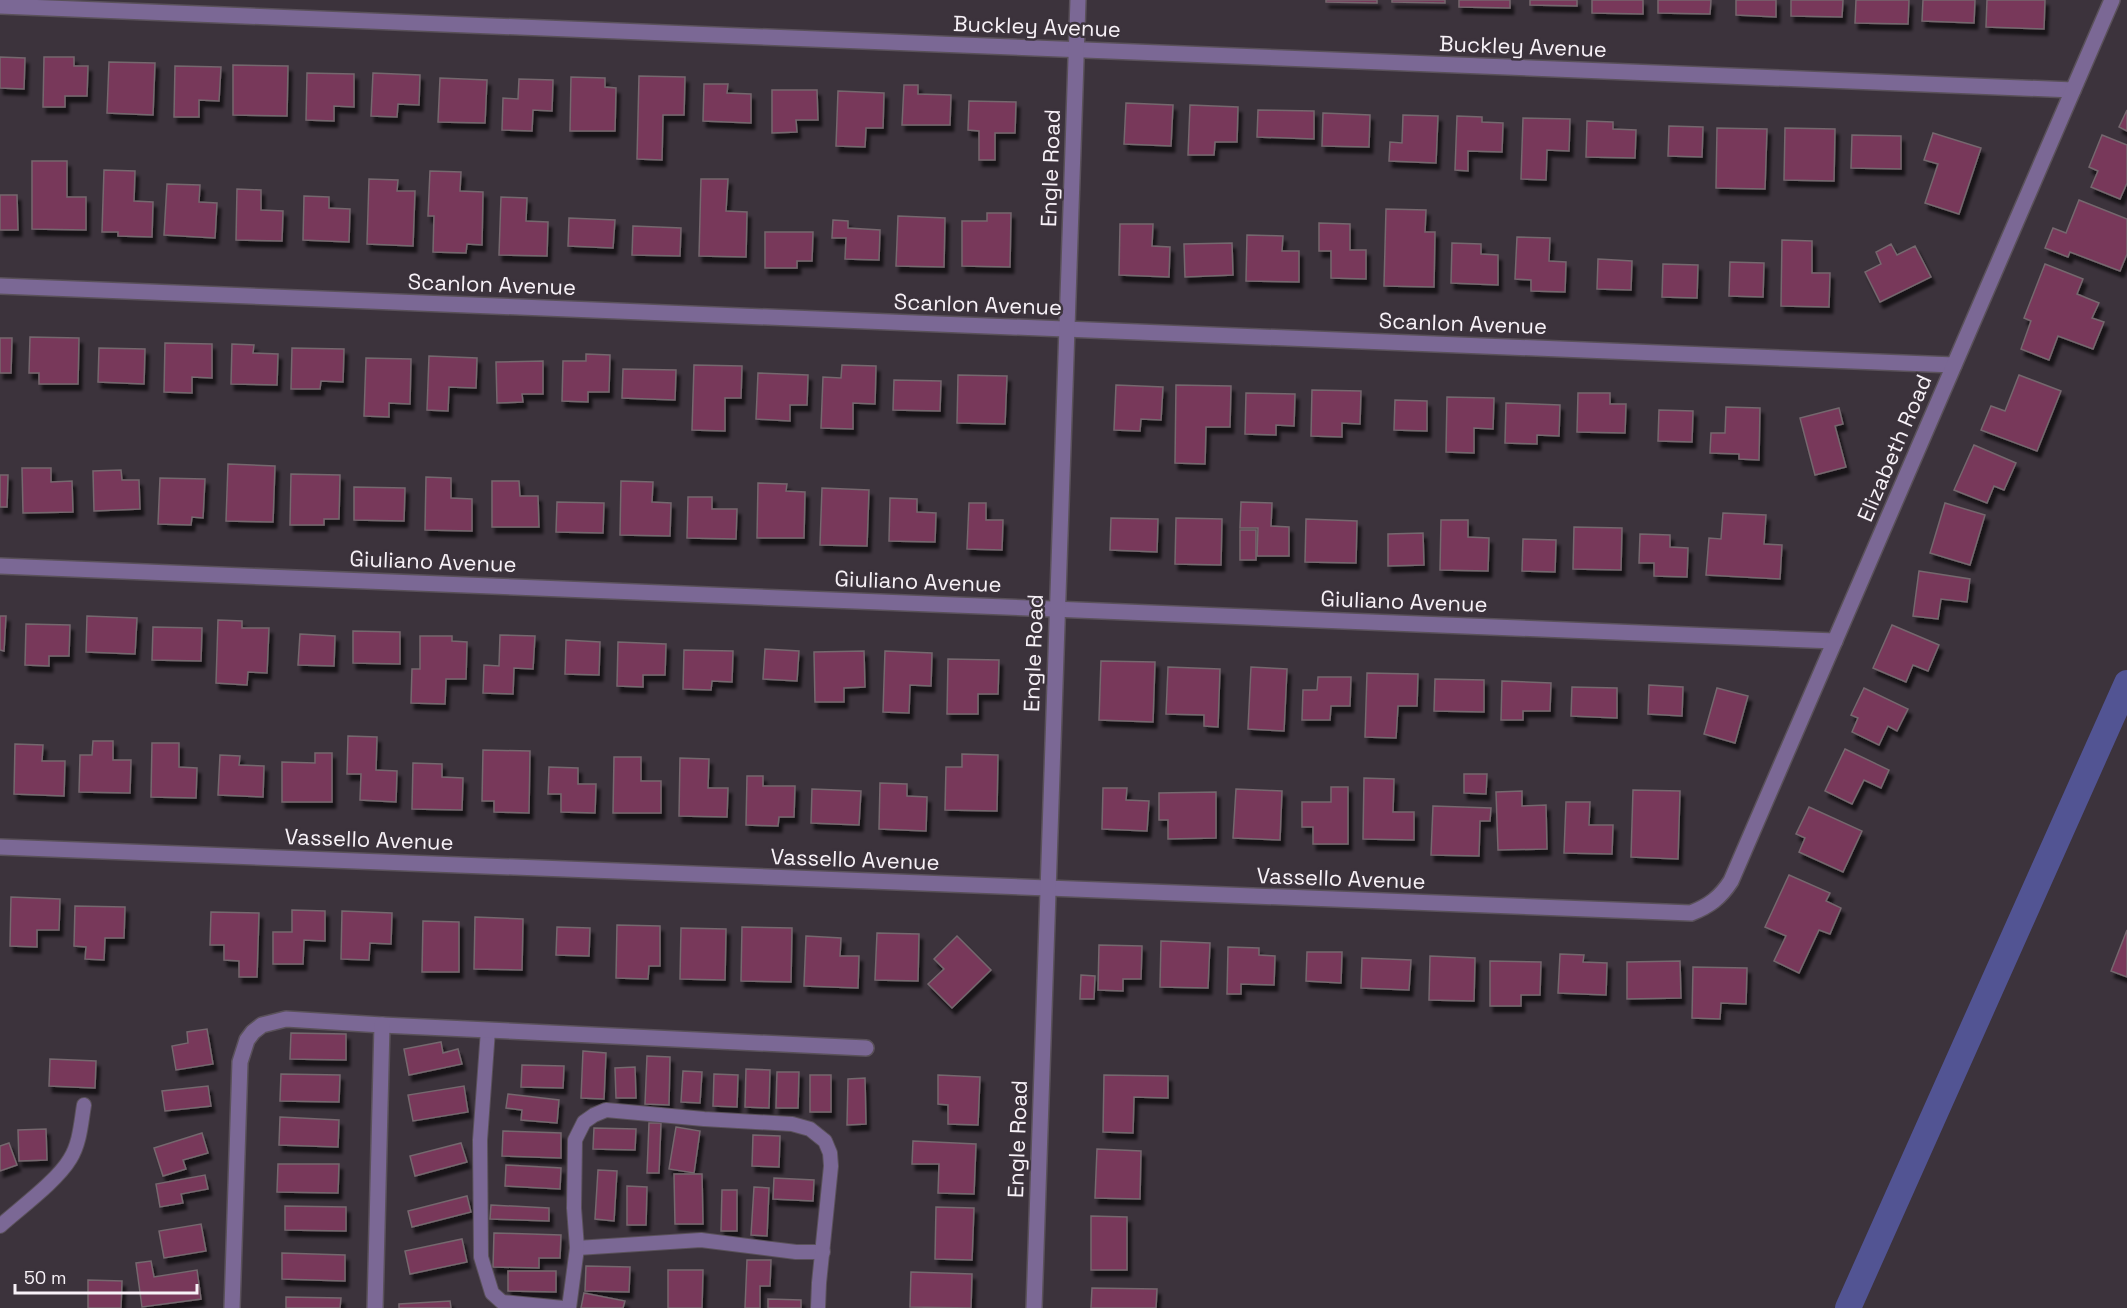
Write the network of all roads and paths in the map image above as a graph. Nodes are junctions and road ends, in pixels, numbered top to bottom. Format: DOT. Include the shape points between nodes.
graph roads {
  1 [pos="1078,0"];
  2 [pos="2112,0"];
  3 [pos="0,6"];
  4 [pos="1076,50"];
  5 [pos="2073,90"];
  6 [pos="0,286"];
  7 [pos="1067,330"];
  8 [pos="1954,365"];
  9 [pos="0,566"];
  10 [pos="1057,609"];
  11 [pos="1835,641"];
  12 [pos="0,847"];
  13 [pos="1048,889"];
  14 [pos="1707,907"];
  15 [pos="382,1025"];
  16 [pos="488,1030"];
  17 [pos="866,1048"];
  18 [pos="84,1105"];
  19 [pos="0,1226"];
  20 [pos="577,1248"];
  21 [pos="823,1252"];
  22 [pos="231,1308"];
  23 [pos="375,1308"];
  24 [pos="562,1308"];
  25 [pos="569,1308"];
  26 [pos="818,1308"];
  27 [pos="1034,1308"];
  1 -- 4 [label="street, Engle Road"];
  2 -- 5 [label="street, Elizabeth Road"];
  3 -- 4 [label="street, Buckley Avenue"];
  4 -- 5 [label="street, Buckley Avenue"];
  4 -- 7 [label="street, Engle Road"];
  5 -- 8 [label="street, Elizabeth Road"];
  6 -- 7 [label="street, Scanlon Avenue"];
  7 -- 8 [label="street, Scanlon Avenue"];
  7 -- 10 [label="street, Engle Road"];
  8 -- 11 [label="street, Elizabeth Road"];
  9 -- 10 [label="street, Giuliano Avenue"];
  10 -- 11 [label="street, Giuliano Avenue"];
  10 -- 13 [label="street, Engle Road"];
  11 -- 14 [label="street, Elizabeth Road" via="1731,881"];
  12 -- 13 [label="street, Vassello Avenue"];
  13 -- 14 [label="street, Vassello Avenue" via="1691,914"];
  13 -- 27 [label="street, Engle Road"];
  15 -- 16 [label="street"];
  15 -- 22 [label="street" via="286,1019 262,1025 247,1041 240,1062"];
  15 -- 23 [label="street"];
  16 -- 17 [label="street"];
  16 -- 24 [label="lane" via="480,1140 482,1257 492,1293 502,1302"];
  18 -- 19 [label="lane" via="79,1139 70,1159"];
  20 -- 21 [label="lane" via="701,1240"];
  20 -- 21 [label="lane" via="575,1140 584,1122 606,1110 792,1124 810,1129 825,1141 830,1153"];
  20 -- 25 [label="lane"];
  21 -- 26 [label="lane"];
}
